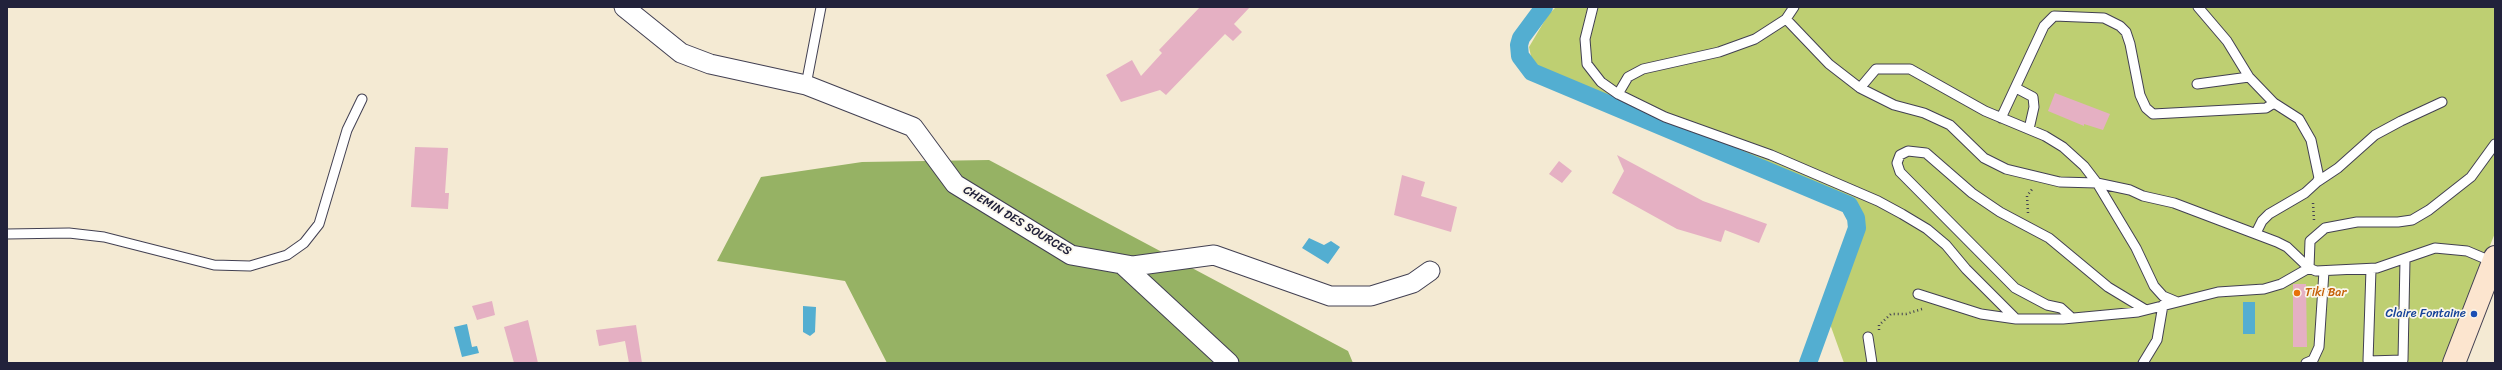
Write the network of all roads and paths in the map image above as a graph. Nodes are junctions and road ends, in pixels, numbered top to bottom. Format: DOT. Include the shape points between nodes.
graph roads {
  1 [pos="624,7"];
  2 [pos="821,7"];
  3 [pos="1593,7"];
  4 [pos="1794,7"];
  5 [pos="2198,7"];
  6 [pos="1786,19"];
  7 [pos="2249,77"];
  8 [pos="2197,84"];
  9 [pos="806,86"];
  10 [pos="1860,88"];
  11 [pos="2016,88"];
  12 [pos="1618,94"];
  13 [pos="362,100"];
  14 [pos="2442,102"];
  15 [pos="2274,103"];
  16 [pos="2001,118"];
  17 [pos="2029,129"];
  18 [pos="2495,144"];
  19 [pos="2097,183"];
  20 [pos="2314,185"];
  21 [pos="2026,196"];
  22 [pos="2028,216"];
  23 [pos="2256,233"];
  24 [pos="7,234"];
  25 [pos="2316,234"];
  26 [pos="2494,259"];
  27 [pos="2405,260"];
  28 [pos="1122,264"];
  29 [pos="2309,268"];
  30 [pos="2371,269"];
  31 [pos="1430,271"];
  32 [pos="2324,271"];
  33 [pos="1918,294"];
  34 [pos="1932,299"];
  35 [pos="2175,301"];
  36 [pos="2163,305"];
  37 [pos="2146,310"];
  38 [pos="2072,318"];
  39 [pos="2016,319"];
  40 [pos="1868,338"];
  41 [pos="1870,352"];
  42 [pos="1229,363"];
  43 [pos="1872,363"];
  44 [pos="2143,363"];
  45 [pos="2306,363"];
  46 [pos="2454,363"];
  1 -- 9 [label="street, CHEMIN DES SOURCES" via="681,53 710,64"];
  2 -- 9 [label="lane"];
  3 -- 12 [label="lane" via="1585,39 1587,64 1601,82"];
  4 -- 6 [label="lane"];
  5 -- 7 [label="lane" via="2227,41"];
  6 -- 10 [label="lane" via="1829,64"];
  6 -- 12 [label="lane" via="1755,40 1719,52 1643,69 1628,77"];
  7 -- 8 [label="lane"];
  7 -- 15 [label="lane"];
  9 -- 28 [label="street, CHEMIN DES SOURCES" via="913,127 955,184 1071,256"];
  10 -- 16 [label="lane" via="1876,69 1910,69"];
  10 -- 19 [label="lane" via="1894,105 1924,113 1950,125 1984,158 2006,169 2060,182"];
  11 -- 15 [label="lane" via="2044,26 2051,18 2093,17 2111,20 2126,32 2140,95 2146,108 2153,114 2266,108"];
  11 -- 16 [label="lane"];
  11 -- 17 [label="lane" via="2032,98 2034,107"];
  12 -- 39 [label="lane" via="1665,116 1771,156 1902,214 1927,229 1946,246"];
  13 -- 24 [label="lane" via="347,130 319,224 304,244 287,255 250,266 214,265 104,237 68,233"];
  14 -- 20 [label="lane" via="2375,135 2338,168"];
  15 -- 20 [label="lane" via="2299,119 2308,132 2319,178"];
  16 -- 17 [label="lane"];
  17 -- 19 [label="lane" via="2063,147 2084,166"];
  18 -- 25 [label="lane" via="2471,177 2412,220 2357,222 2325,228"];
  19 -- 23 [label="lane" via="2174,203"];
  19 -- 35 [label="lane" via="2136,248 2154,286 2163,296"];
  20 -- 23 [label="lane" via="2269,214"];
  20 -- 25 [label="path"];
  21 -- 22 [label="path"];
  23 -- 29 [label="lane" via="2287,247"];
  25 -- 29 [label="lane" via="2310,241"];
  26 -- 27 [label="lane" via="2467,251 2435,248"];
  26 -- 46 [label="street"];
  27 -- 30 [label="lane"];
  27 -- 30 [label="lane" via="2403,360 2368,361"];
  28 -- 31 [label="street, CHEMIN DES SOURCES" via="1133,266 1214,255 1330,296 1371,296 1413,284"];
  28 -- 42 [label="street"];
  29 -- 32 [label="lane"];
  29 -- 35 [label="lane" via="2282,284 2264,289 2218,292"];
  30 -- 32 [label="lane"];
  32 -- 45 [label="lane" via="2320,347 2313,360"];
  33 -- 34 [label="lane"];
  34 -- 39 [label="lane" via="1981,314"];
  34 -- 41 [label="path" via="1922,309 1906,314 1891,314 1879,325 1877,340"];
  35 -- 36 [label="lane"];
  36 -- 37 [label="lane"];
  36 -- 44 [label="lane" via="2157,340"];
  37 -- 38 [label="lane"];
  37 -- 38 [label="lane" via="2108,287 2049,238 1976,197 1926,153 1908,151 1900,155 1897,163 1900,172 2015,288 2047,305 2061,308"];
  38 -- 39 [label="lane"];
  40 -- 41 [label="lane"];
  41 -- 43 [label="lane"];
}
